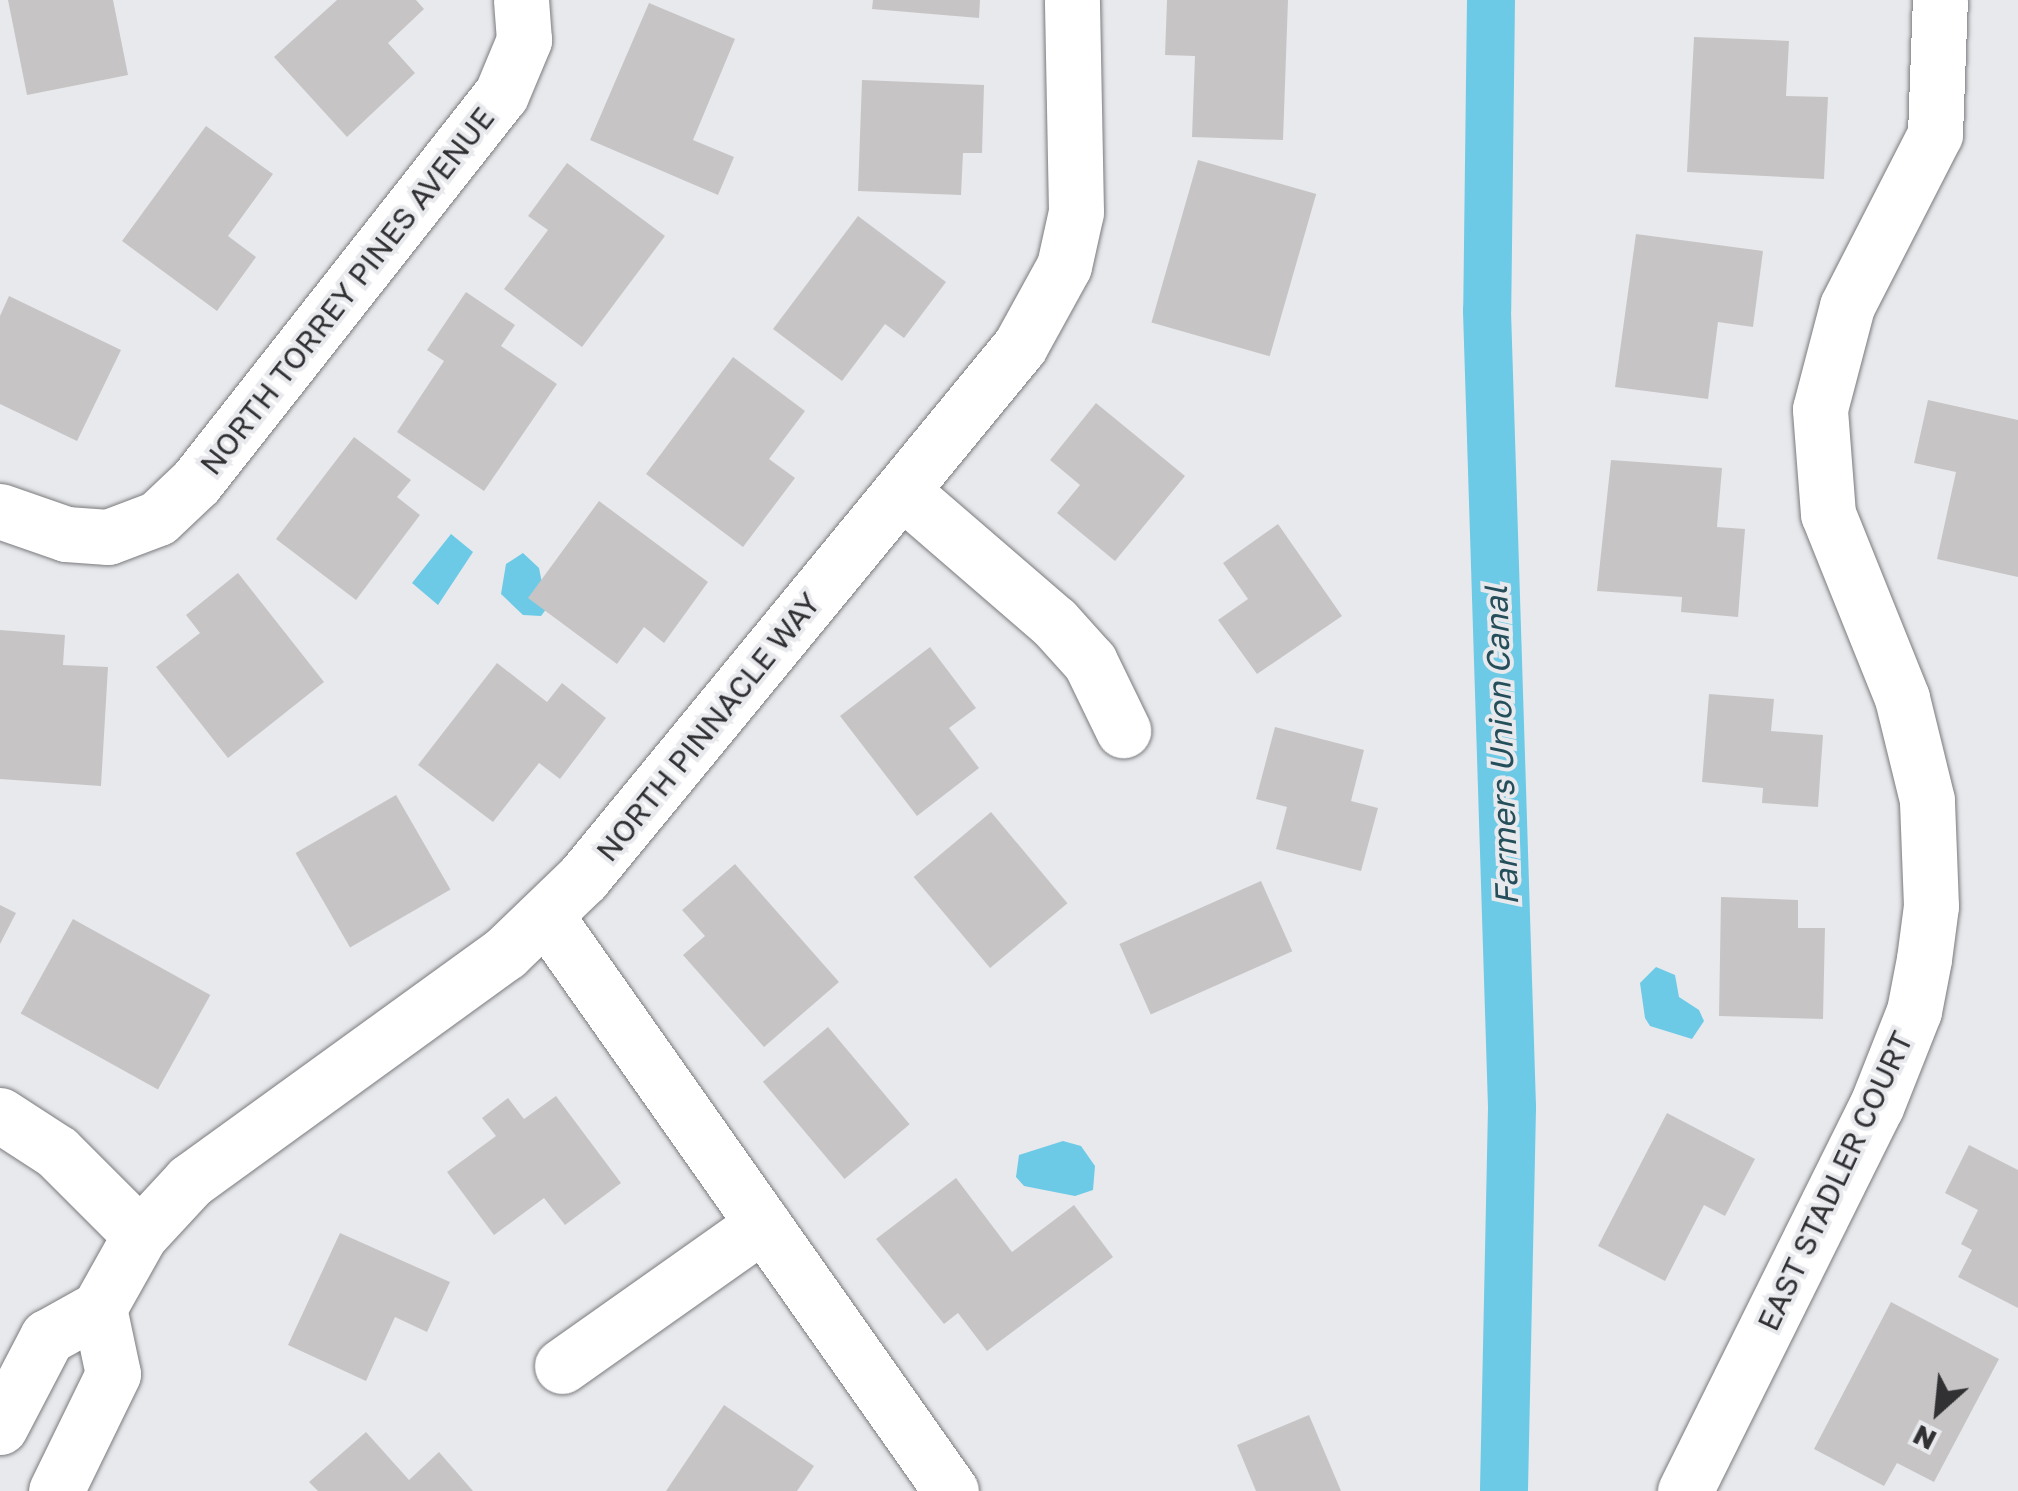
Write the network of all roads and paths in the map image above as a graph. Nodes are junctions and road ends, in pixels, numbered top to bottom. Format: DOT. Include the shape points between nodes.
graph roads {
  1 [pos="520,0"];
  2 [pos="1072,0"];
  3 [pos="1940,0"];
  4 [pos="902,491"];
  5 [pos="0,511"];
  6 [pos="1122,730"];
  7 [pos="546,916"];
  8 [pos="0,1115"];
  9 [pos="763,1224"];
  10 [pos="140,1235"];
  11 [pos="99,1308"];
  12 [pos="562,1366"];
  13 [pos="0,1427"];
  14 [pos="56,1491"];
  15 [pos="952,1491"];
  16 [pos="1685,1491"];
  1 -- 5 [label="street, NORTH TORREY PINES AVENUE" via="524,40 501,95 196,482 158,518 108,537 66,534"];
  2 -- 4 [label="street, NORTH PINNACLE WAY" via="1076,212 1064,266 1020,346"];
  3 -- 16 [label="street, EAST STADLER COURT" via="1935,134 1847,306 1820,409 1828,514 1902,698 1927,800 1931,906 1924,959 1914,1010 1876,1107"];
  4 -- 6 [label="street" via="1054,622 1090,662"];
  4 -- 7 [label="street, NORTH PINNACLE WAY"];
  7 -- 9 [label="street"];
  7 -- 10 [label="street, NORTH PINNACLE WAY" via="505,953 230,1148"];
  8 -- 10 [label="street" via="58,1152"];
  9 -- 12 [label="street"];
  9 -- 15 [label="street"];
  10 -- 11 [label="street, NORTH PINNACLE WAY"];
  11 -- 13 [label="street" via="47,1337"];
  11 -- 14 [label="street" via="113,1374"];
}
